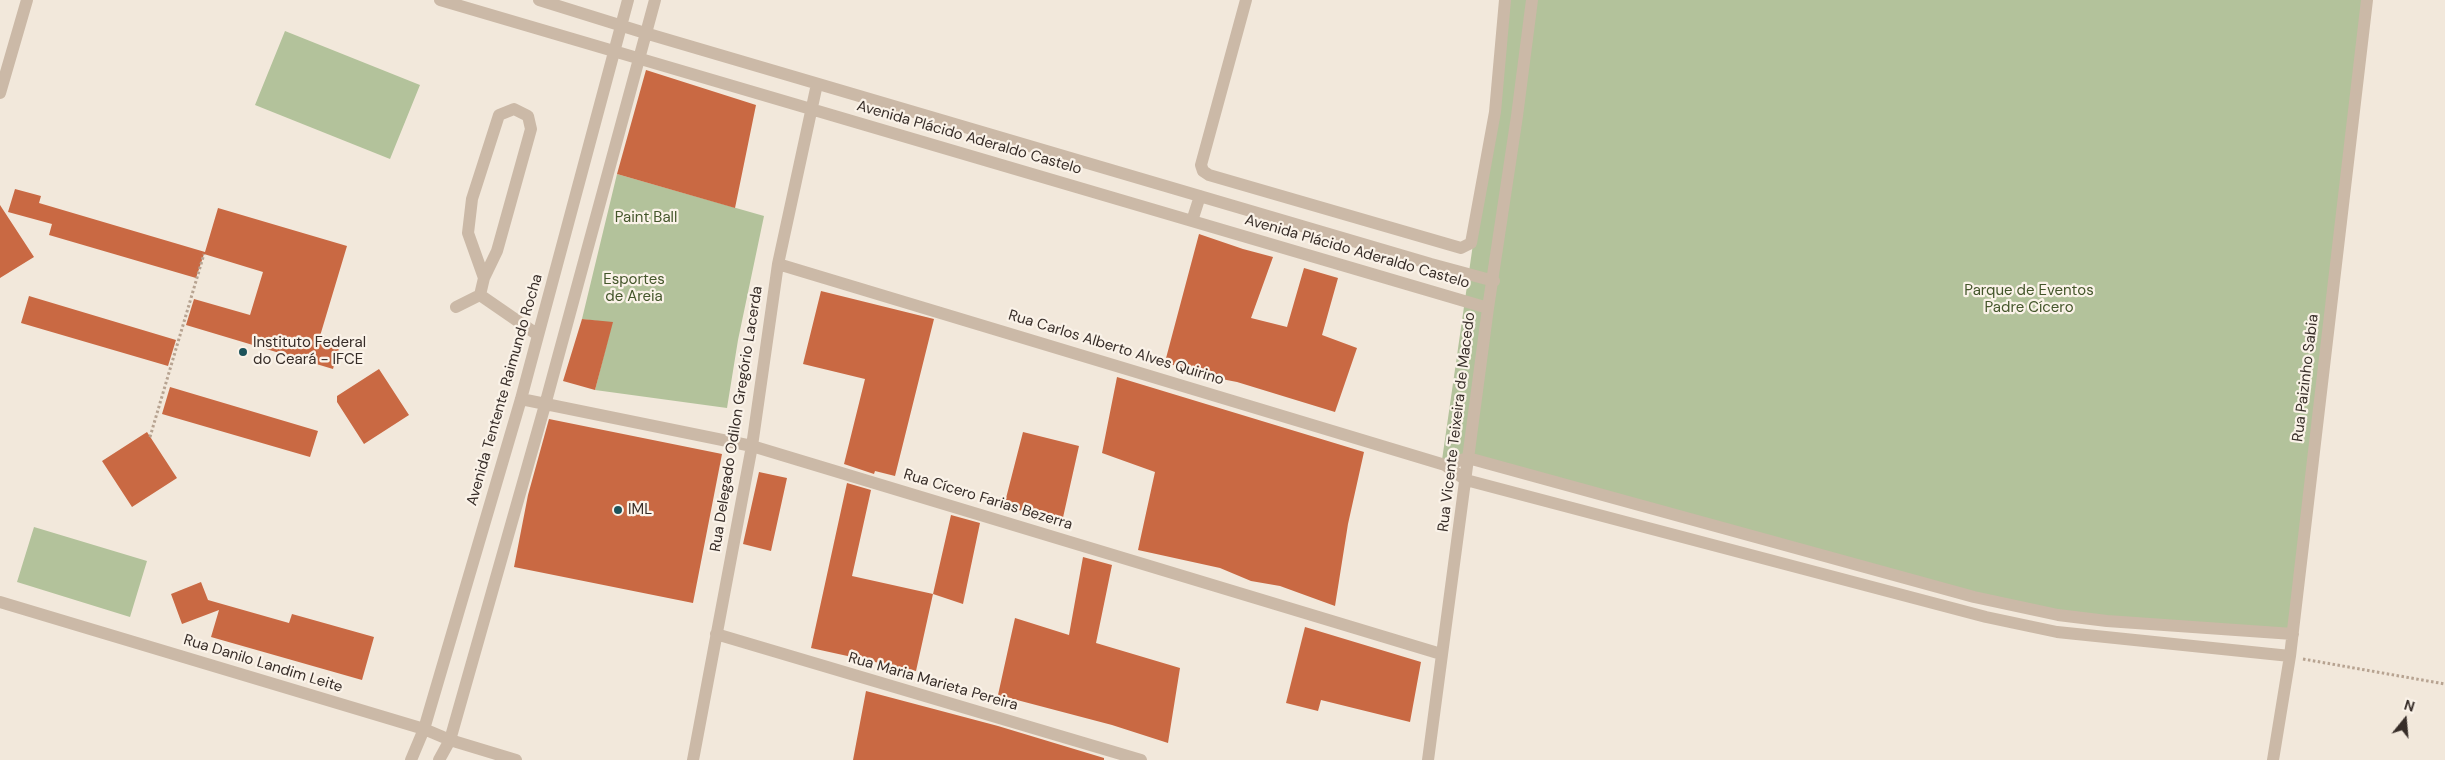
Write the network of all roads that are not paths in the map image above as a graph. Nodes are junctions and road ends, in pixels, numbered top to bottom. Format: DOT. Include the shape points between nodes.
graph roads {
  1 [pos="27,0"];
  2 [pos="440,0"];
  3 [pos="539,0"];
  4 [pos="628,0"];
  5 [pos="655,0"];
  6 [pos="1246,0"];
  7 [pos="1505,0"];
  8 [pos="1532,0"];
  9 [pos="2367,0"];
  10 [pos="620,26"];
  11 [pos="645,34"];
  12 [pos="613,53"];
  13 [pos="638,59"];
  14 [pos="816,84"];
  15 [pos="0,92"];
  16 [pos="811,108"];
  17 [pos="1495,112"];
  18 [pos="1517,116"];
  19 [pos="1200,196"];
  20 [pos="1192,221"];
  21 [pos="778,264"];
  22 [pos="484,278"];
  23 [pos="1494,281"];
  24 [pos="480,295"];
  25 [pos="456,307"];
  26 [pos="1488,308"];
  27 [pos="538,335"];
  28 [pos="521,399"];
  29 [pos="546,405"];
  30 [pos="752,446"];
  31 [pos="1468,458"];
  32 [pos="1444,464"];
  33 [pos="1466,480"];
  34 [pos="1883,572"];
  35 [pos="1879,589"];
  36 [pos="0,602"];
  37 [pos="2077,617"];
  38 [pos="716,634"];
  39 [pos="2076,634"];
  40 [pos="2293,634"];
  41 [pos="1441,654"];
  42 [pos="2290,656"];
  43 [pos="424,729"];
  44 [pos="450,740"];
  45 [pos="411,760"];
  46 [pos="440,760"];
  47 [pos="516,760"];
  48 [pos="693,760"];
  49 [pos="1141,760"];
  50 [pos="1428,760"];
  51 [pos="2273,760"];
  1 -- 15 [label="street"];
  2 -- 12 [label="street, Avenida Plácido Aderaldo Castelo"];
  3 -- 10 [label="street, Avenida Plácido Aderaldo Castelo"];
  4 -- 10 [label="street, Avenida Tentente Raimundo Rocha"];
  5 -- 11 [label="street"];
  6 -- 17 [label="street" via="1201,164 1209,175 1461,248 1467,247 1471,243"];
  7 -- 17 [label="street"];
  8 -- 18 [label="street, Rua Vicente Teixeira de Macedo"];
  9 -- 40 [label="street, Rua Paizinho Sabia"];
  10 -- 11 [label="street, Avenida Plácido Aderaldo Castelo"];
  10 -- 12 [label="street, Avenida Tentente Raimundo Rocha"];
  11 -- 13 [label="street"];
  11 -- 14 [label="street, Avenida Plácido Aderaldo Castelo"];
  12 -- 13 [label="street, Avenida Plácido Aderaldo Castelo"];
  12 -- 27 [label="street, Avenida Tentente Raimundo Rocha"];
  13 -- 16 [label="street, Avenida Plácido Aderaldo Castelo"];
  13 -- 29 [label="street"];
  14 -- 16 [label="street, Rua Delegado Odilon Gregório Lacerda"];
  14 -- 19 [label="street, Avenida Plácido Aderaldo Castelo"];
  16 -- 20 [label="street, Avenida Plácido Aderaldo Castelo"];
  16 -- 21 [label="street, Rua Delegado Odilon Gregório Lacerda"];
  17 -- 18 [label="street"];
  18 -- 23 [label="street, Rua Vicente Teixeira de Macedo"];
  19 -- 20 [label="street"];
  19 -- 23 [label="street, Avenida Plácido Aderaldo Castelo"];
  20 -- 26 [label="street, Avenida Plácido Aderaldo Castelo"];
  21 -- 30 [label="street, Rua Delegado Odilon Gregório Lacerda"];
  21 -- 32 [label="street, Rua Carlos Alberto Alves Quirino"];
  22 -- 22 [label="street" via="468,233 472,199 500,114 514,109 528,116 531,130 497,251"];
  22 -- 24 [label="street"];
  23 -- 26 [label="street, Rua Vicente Teixeira de Macedo"];
  24 -- 25 [label="street"];
  24 -- 27 [label="street"];
  26 -- 31 [label="street, Rua Vicente Teixeira de Macedo"];
  27 -- 28 [label="street, Avenida Tentente Raimundo Rocha"];
  28 -- 29 [label="street, Rua Cícero Farias Bezerra"];
  28 -- 43 [label="street, Avenida Tentente Raimundo Rocha"];
  29 -- 30 [label="street, Rua Cícero Farias Bezerra"];
  29 -- 44 [label="street"];
  30 -- 38 [label="street, Rua Delegado Odilon Gregório Lacerda"];
  30 -- 41 [label="street, Rua Cícero Farias Bezerra"];
  31 -- 32 [label="street"];
  31 -- 33 [label="street, Rua Vicente Teixeira de Macedo"];
  31 -- 34 [label="street"];
  32 -- 33 [label="street"];
  33 -- 35 [label="street"];
  33 -- 41 [label="street, Rua Vicente Teixeira de Macedo"];
  34 -- 35 [label="street"];
  34 -- 37 [label="street" via="1974,597"];
  35 -- 39 [label="street" via="1986,617"];
  36 -- 43 [label="street, Rua Danilo Landim Leite"];
  37 -- 39 [label="street"];
  37 -- 40 [label="street"];
  38 -- 48 [label="street, Rua Delegado Odilon Gregório Lacerda"];
  38 -- 49 [label="street, Rua Maria Marieta Pereira"];
  39 -- 42 [label="street"];
  40 -- 42 [label="street, Rua Paizinho Sabia"];
  41 -- 50 [label="street, Rua Vicente Teixeira de Macedo"];
  42 -- 51 [label="street, Rua Paizinho Sabia"];
  43 -- 44 [label="street, Rua Danilo Landim Leite"];
  43 -- 45 [label="street, Avenida Tentente Raimundo Rocha"];
  44 -- 46 [label="street"];
  44 -- 47 [label="street, Rua Danilo Landim Leite"];
}
